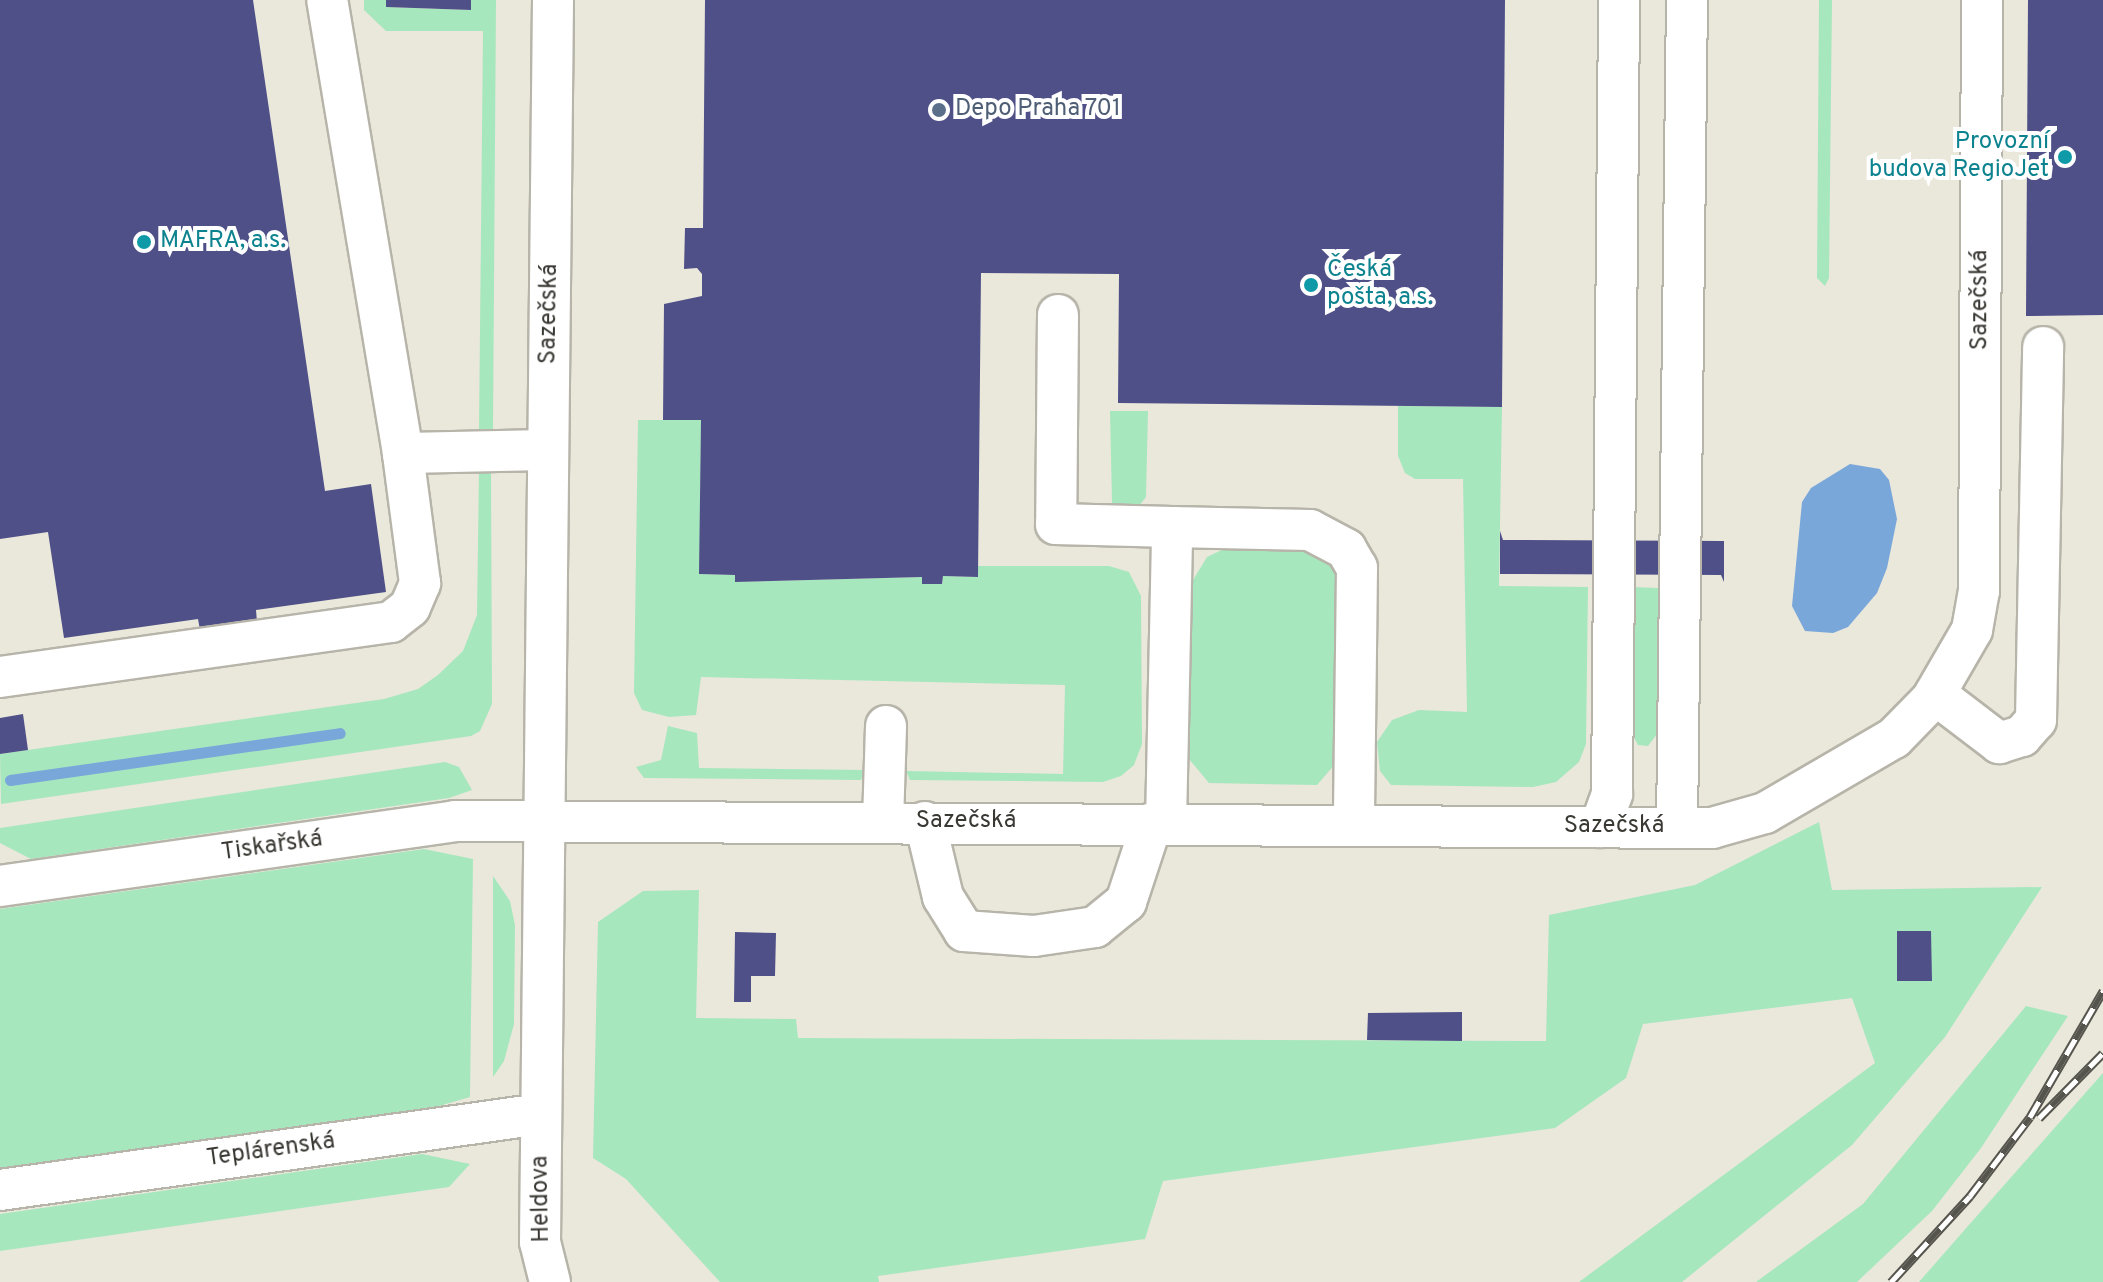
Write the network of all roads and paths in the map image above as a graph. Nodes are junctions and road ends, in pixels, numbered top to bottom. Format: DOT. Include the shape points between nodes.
graph roads {
  1 [pos="327,0"];
  2 [pos="553,0"];
  3 [pos="1619,0"];
  4 [pos="1687,0"];
  5 [pos="1982,0"];
  6 [pos="1058,315"];
  7 [pos="2043,347"];
  8 [pos="548,450"];
  9 [pos="403,453"];
  10 [pos="1172,527"];
  11 [pos="0,677"];
  12 [pos="1935,694"];
  13 [pos="886,726"];
  14 [pos="545,819"];
  15 [pos="883,822"];
  16 [pos="925,822"];
  17 [pos="1159,824"];
  18 [pos="1354,825"];
  19 [pos="1600,827"];
  20 [pos="1677,828"];
  21 [pos="12,879"];
  22 [pos="541,1114"];
  23 [pos="0,1190"];
  24 [pos="550,1282"];
  1 -- 9 [label="street"];
  2 -- 8 [label="street, Sazečská"];
  3 -- 19 [label="street" via="1612,794"];
  4 -- 20 [label="street"];
  5 -- 12 [label="street, Sazečská" via="1979,591 1972,630"];
  6 -- 10 [label="street" via="1056,524"];
  7 -- 12 [label="street" via="2036,720 2022,736 1999,743"];
  8 -- 9 [label="street"];
  8 -- 14 [label="street, Sazečská"];
  9 -- 11 [label="street" via="420,583 410,607 391,622"];
  10 -- 17 [label="street"];
  10 -- 18 [label="street" via="1310,530 1331,538 1352,559 1360,586"];
  12 -- 20 [label="street, Sazečská" via="1894,738 1765,813 1712,828"];
  13 -- 15 [label="street"];
  14 -- 15 [label="street, Sazečská"];
  14 -- 21 [label="street, Tiskařská" via="454,821"];
  14 -- 22 [label="street, Sazečská"];
  15 -- 16 [label="street, Sazečská"];
  16 -- 17 [label="street, Sazečská"];
  16 -- 17 [label="street" via="943,897 964,931 1034,936 1095,927 1126,902"];
  17 -- 18 [label="street, Sazečská"];
  18 -- 19 [label="street, Sazečská"];
  19 -- 20 [label="street, Sazečská"];
  22 -- 23 [label="street, Teplárenská"];
  22 -- 24 [label="street, Heldova" via="540,1242"];
}
